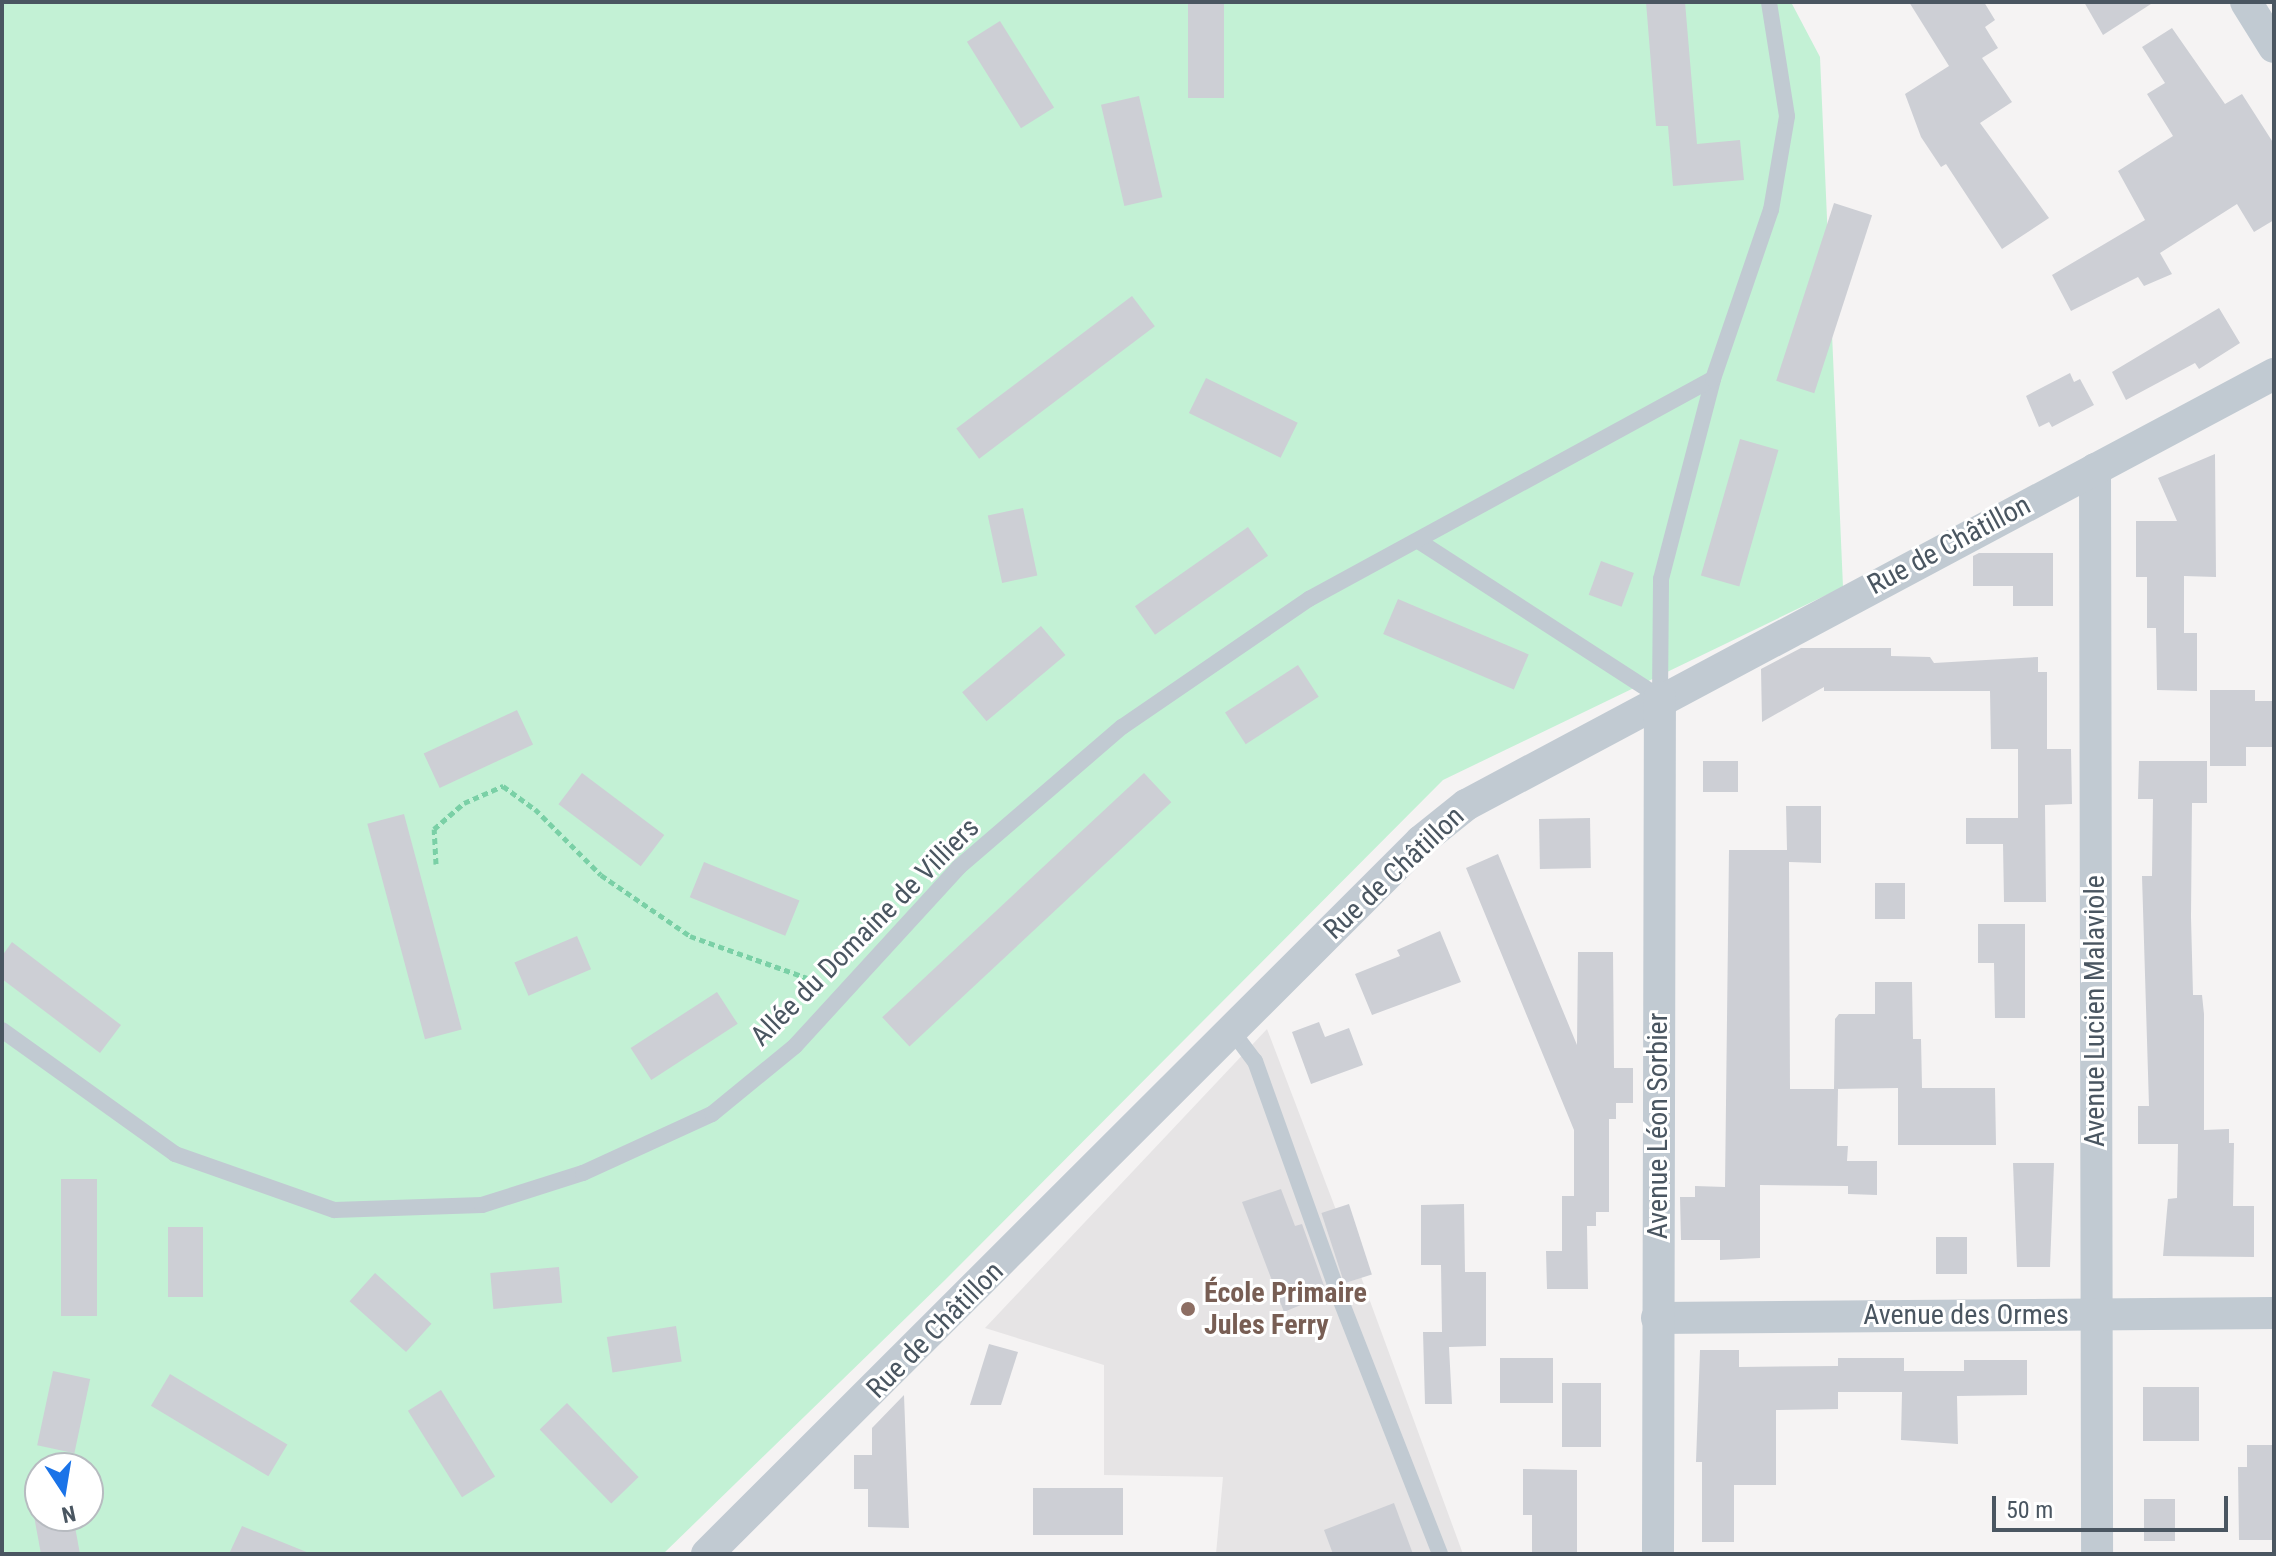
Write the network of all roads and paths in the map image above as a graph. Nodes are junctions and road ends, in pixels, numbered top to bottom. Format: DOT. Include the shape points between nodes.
graph roads {
  1 [pos="1769,2"];
  2 [pos="2246,2"];
  3 [pos="2274,47"];
  4 [pos="2274,374"];
  5 [pos="1713,379"];
  6 [pos="2095,469"];
  7 [pos="1420,542"];
  8 [pos="1660,697"];
  9 [pos="436,864"];
  10 [pos="845,991"];
  11 [pos="2,1030"];
  12 [pos="1232,1031"];
  13 [pos="2274,1313"];
  14 [pos="2096,1314"];
  15 [pos="1657,1318"];
  16 [pos="707,1554"];
  17 [pos="1440,1554"];
  18 [pos="1658,1554"];
  19 [pos="2097,1554"];
  1 -- 5 [label="lane" via="1787,116 1771,210"];
  2 -- 3 [label="street"];
  4 -- 6 [label="street, Rue de Châtillon"];
  5 -- 7 [label="lane, Allée du Domaine de Villiers"];
  5 -- 8 [label="lane" via="1661,579"];
  6 -- 8 [label="street, Rue de Châtillon"];
  6 -- 14 [label="street, Avenue Lucien Malaviole"];
  7 -- 8 [label="lane"];
  7 -- 10 [label="lane, Allée du Domaine de Villiers" via="1309,599 1122,727 959,867"];
  8 -- 12 [label="street, Rue de Châtillon" via="1466,805 1421,841"];
  8 -- 15 [label="street, Avenue Léon Sorbier"];
  9 -- 10 [label="path" via="434,829 464,803 503,786 535,809 601,875 690,936"];
  10 -- 11 [label="lane, Allée du Domaine de Villiers" via="795,1046 712,1114 583,1173 482,1205 334,1210 175,1154"];
  12 -- 16 [label="street, Rue de Châtillon"];
  12 -- 17 [label="lane" via="1255,1061"];
  13 -- 14 [label="street, Avenue des Ormes"];
  14 -- 15 [label="street, Avenue des Ormes"];
  14 -- 19 [label="street, Avenue Lucien Malaviole"];
  15 -- 18 [label="street, Avenue Léon Sorbier"];
}
